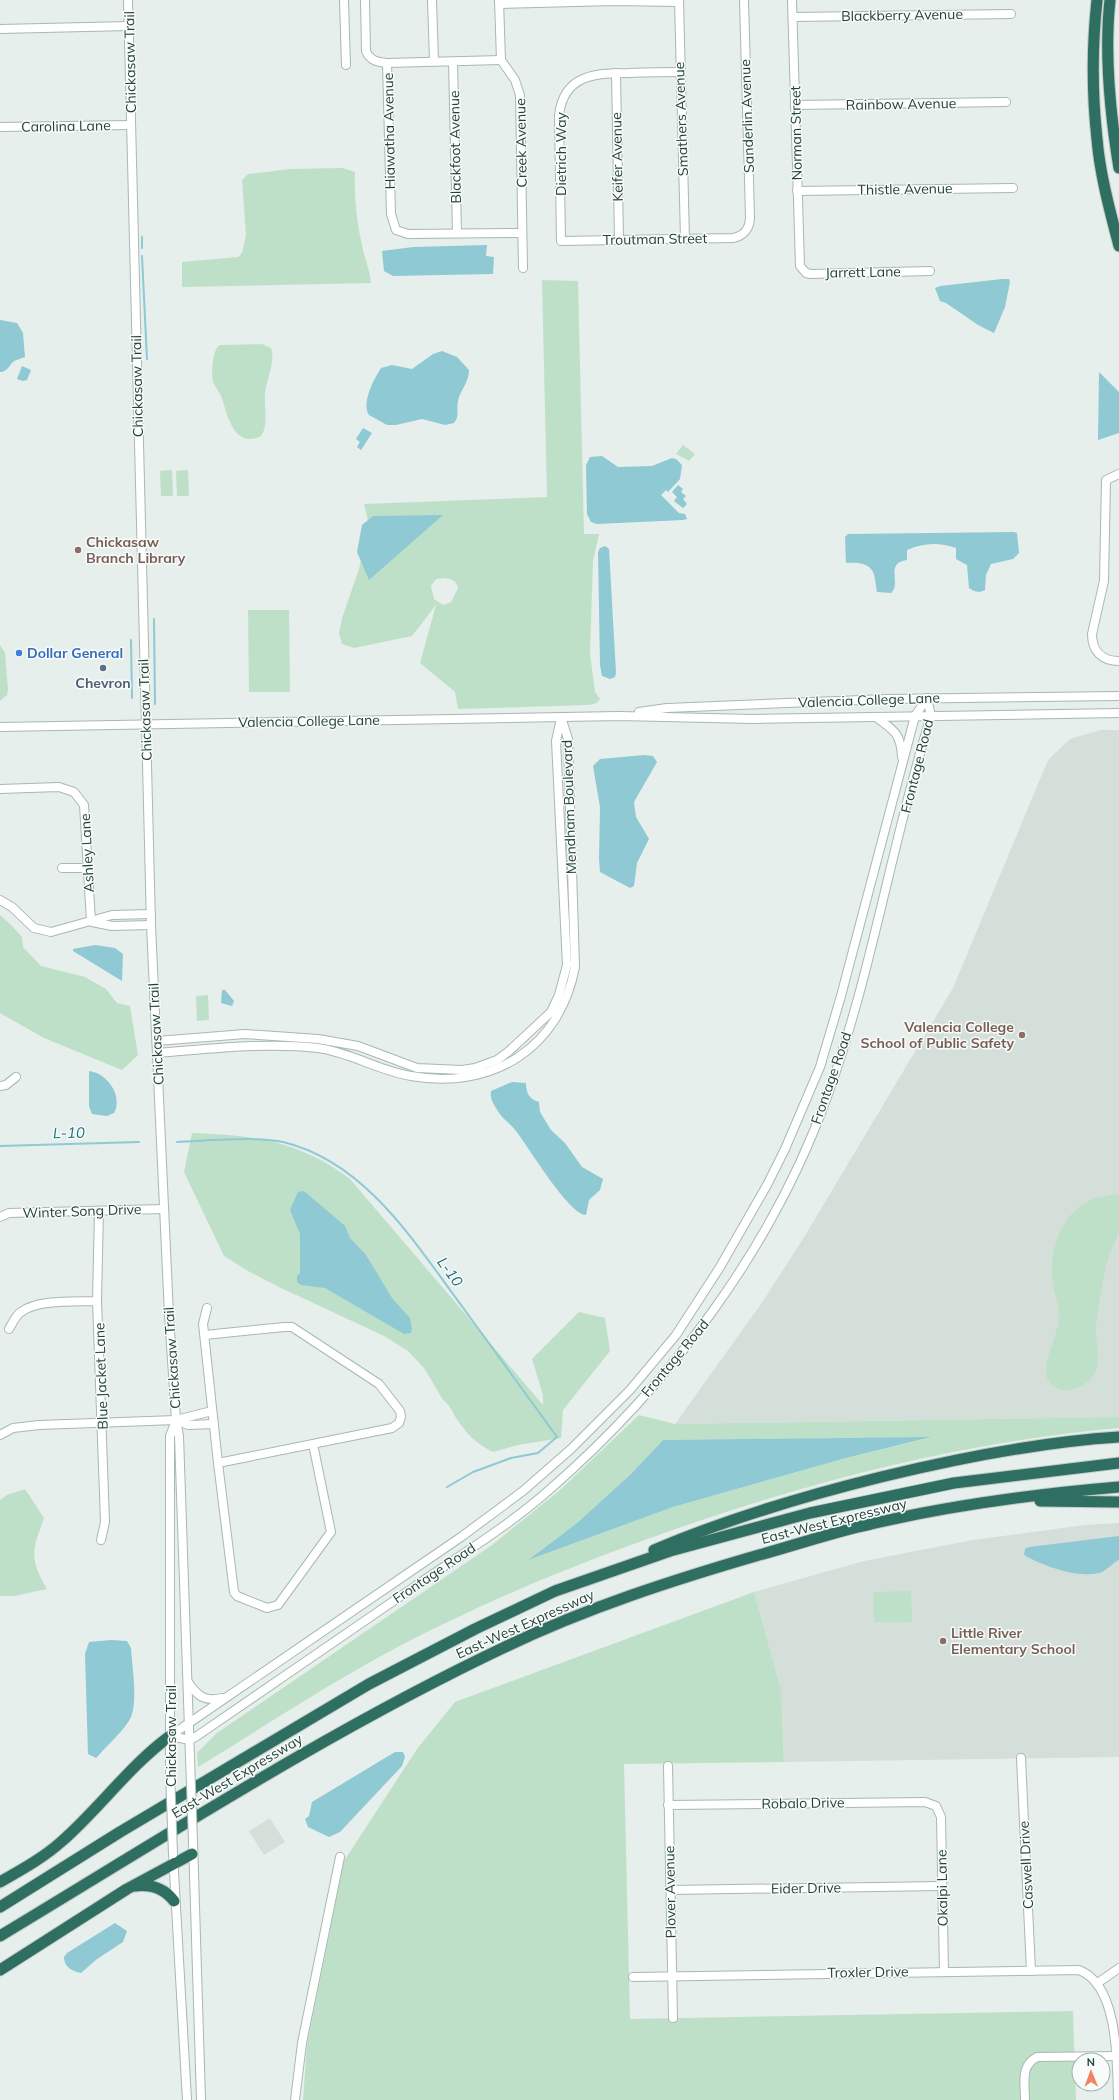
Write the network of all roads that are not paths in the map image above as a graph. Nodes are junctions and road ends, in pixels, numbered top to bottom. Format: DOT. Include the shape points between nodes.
graph roads {
  1 [pos="128,0"];
  2 [pos="344,0"];
  3 [pos="365,0"];
  4 [pos="432,0"];
  5 [pos="613,0"];
  6 [pos="744,0"];
  7 [pos="792,0"];
  8 [pos="1097,0"];
  9 [pos="1110,0"];
  10 [pos="565,1"];
  11 [pos="679,1"];
  12 [pos="500,2"];
  13 [pos="1011,14"];
  14 [pos="793,17"];
  15 [pos="129,26"];
  16 [pos="0,29"];
  17 [pos="501,60"];
  18 [pos="434,61"];
  19 [pos="453,62"];
  20 [pos="387,63"];
  21 [pos="346,65"];
  22 [pos="680,72"];
  23 [pos="616,73"];
  24 [pos="1006,102"];
  25 [pos="795,105"];
  26 [pos="131,125"];
  27 [pos="0,127"];
  28 [pos="1119,168"];
  29 [pos="1013,188"];
  30 [pos="797,191"];
  31 [pos="746,231"];
  32 [pos="456,233"];
  33 [pos="522,233"];
  34 [pos="685,239"];
  35 [pos="619,240"];
  36 [pos="562,241"];
  37 [pos="1119,246"];
  38 [pos="800,266"];
  39 [pos="523,268"];
  40 [pos="930,271"];
  41 [pos="1119,474"];
  42 [pos="1119,661"];
  43 [pos="1119,696"];
  44 [pos="927,698"];
  45 [pos="1119,712"];
  46 [pos="619,716"];
  47 [pos="915,716"];
  48 [pos="931,716"];
  49 [pos="561,717"];
  50 [pos="876,717"];
  51 [pos="145,723"];
  52 [pos="0,727"];
  53 [pos="902,765"];
  54 [pos="0,789"];
  55 [pos="62,868"];
  56 [pos="88,868"];
  57 [pos="0,900"];
  58 [pos="151,914"];
  59 [pos="91,921"];
  60 [pos="152,925"];
  61 [pos="156,1041"];
  62 [pos="157,1053"];
  63 [pos="16,1078"];
  64 [pos="0,1086"];
  65 [pos="164,1209"];
  66 [pos="100,1211"];
  67 [pos="0,1217"];
  68 [pos="97,1301"];
  69 [pos="207,1308"];
  70 [pos="9,1329"];
  71 [pos="204,1335"];
  72 [pos="212,1411"];
  73 [pos="176,1420"];
  74 [pos="103,1423"];
  75 [pos="214,1424"];
  76 [pos="0,1434"];
  77 [pos="1119,1437"];
  78 [pos="313,1444"];
  79 [pos="1119,1462"];
  80 [pos="218,1463"];
  81 [pos="1119,1487"];
  82 [pos="995,1500"];
  83 [pos="1119,1502"];
  84 [pos="101,1540"];
  85 [pos="555,1591"];
  86 [pos="188,1682"];
  87 [pos="225,1697"];
  88 [pos="189,1724"];
  89 [pos="170,1736"];
  90 [pos="190,1740"];
  91 [pos="1021,1758"];
  92 [pos="668,1766"];
  93 [pos="668,1805"];
  94 [pos="936,1806"];
  95 [pos="192,1854"];
  96 [pos="340,1857"];
  97 [pos="173,1859"];
  98 [pos="0,1882"];
  99 [pos="942,1886"];
  100 [pos="131,1887"];
  101 [pos="670,1890"];
  102 [pos="174,1901"];
  103 [pos="0,1906"];
  104 [pos="0,1936"];
  105 [pos="1119,1968"];
  106 [pos="0,1970"];
  107 [pos="944,1971"];
  108 [pos="1031,1971"];
  109 [pos="672,1976"];
  110 [pos="633,1977"];
  111 [pos="1099,1982"];
  112 [pos="673,2018"];
  113 [pos="1118,2056"];
  114 [pos="187,2100"];
  115 [pos="202,2100"];
  116 [pos="295,2100"];
  117 [pos="1025,2100"];
  118 [pos="1118,2100"];
  1 -- 15 [label="street, Chickasaw Trail"];
  2 -- 21 [label="street"];
  3 -- 20 [label="street, Hiawatha Avenue" via="368,56 374,61"];
  4 -- 18 [label="street"];
  5 -- 10 [label="street"];
  5 -- 11 [label="street"];
  6 -- 31 [label="street, Sanderlin Avenue" via="750,216"];
  7 -- 14 [label="street, Norman Street"];
  8 -- 37 [label="highway" via="1094,72 1097,141"];
  9 -- 28 [label="highway" via="1109,75"];
  10 -- 12 [label="street"];
  11 -- 22 [label="street, Smathers Avenue"];
  12 -- 17 [label="street"];
  13 -- 14 [label="street, Blackberry Avenue"];
  14 -- 25 [label="street, Norman Street"];
  15 -- 16 [label="street"];
  15 -- 26 [label="street, Chickasaw Trail"];
  17 -- 19 [label="street"];
  17 -- 33 [label="street, Creek Avenue" via="515,80 520,95"];
  18 -- 19 [label="street"];
  18 -- 20 [label="street"];
  19 -- 32 [label="street, Blackfoot Avenue"];
  20 -- 32 [label="street, Hiawatha Avenue" via="390,210 394,228 398,232 408,234"];
  22 -- 23 [label="street, Dietrich Way"];
  22 -- 34 [label="street, Smathers Avenue"];
  23 -- 35 [label="street, Keifer Avenue"];
  23 -- 36 [label="street, Dietrich Way" via="594,74 578,81 567,91 560,107"];
  24 -- 25 [label="street, Rainbow Avenue"];
  25 -- 30 [label="street, Norman Street"];
  26 -- 27 [label="street, Carolina Lane"];
  26 -- 51 [label="street, Chickasaw Trail"];
  29 -- 30 [label="street, Thistle Avenue"];
  30 -- 38 [label="street, Norman Street"];
  31 -- 34 [label="street, Troutman Street" via="741,236 733,238"];
  32 -- 33 [label="street"];
  33 -- 39 [label="street, Creek Avenue"];
  34 -- 35 [label="street, Troutman Street"];
  35 -- 36 [label="street, Troutman Street"];
  38 -- 40 [label="street, Jarrett Lane" via="811,274"];
  41 -- 42 [label="street" via="1106,480 1104,580 1092,634 1092,641 1098,653 1103,658"];
  43 -- 44 [label="street, Valencia College Lane"];
  44 -- 46 [label="street, Valencia College Lane" via="667,708"];
  44 -- 47 [label="street, Frontage Road"];
  44 -- 48 [label="street, Frontage Road"];
  45 -- 48 [label="street, Valencia College Lane"];
  46 -- 49 [label="street, Valencia College Lane"];
  46 -- 50 [label="street, Valencia College Lane"];
  47 -- 48 [label="street, Valencia College Lane"];
  47 -- 50 [label="street, Valencia College Lane"];
  47 -- 53 [label="street, Frontage Road"];
  48 -- 90 [label="street, Frontage Road" via="861,989 827,1098 785,1196 708,1320 624,1417 547,1492 479,1543"];
  49 -- 51 [label="street, Valencia College Lane"];
  49 -- 61 [label="street, Mendham Boulevard" via="556,741 567,965 561,989 551,1012 508,1052 497,1060 475,1068 440,1070 408,1065 358,1046 318,1039 245,1034"];
  49 -- 62 [label="street, Mendham Boulevard" via="568,739 575,967 569,990 557,1016 526,1052 484,1075 463,1079 403,1075 346,1054 307,1047 246,1046"];
  50 -- 53 [label="street" via="896,732 901,744"];
  51 -- 52 [label="street, Valencia College Lane"];
  51 -- 58 [label="street, Chickasaw Trail"];
  53 -- 87 [label="street, Frontage Road" via="820,1067 785,1150 767,1185 720,1268 676,1335 630,1390 571,1449 523,1491 461,1537"];
  54 -- 56 [label="street, Ashley Lane" via="59,787 74,792 84,806"];
  55 -- 56 [label="street"];
  56 -- 59 [label="street, Ashley Lane"];
  57 -- 59 [label="street" via="38,930 57,932"];
  58 -- 59 [label="street" via="112,915"];
  58 -- 60 [label="street, Chickasaw Trail"];
  59 -- 60 [label="street" via="112,926"];
  60 -- 61 [label="street, Chickasaw Trail"];
  61 -- 62 [label="street, Chickasaw Trail"];
  62 -- 65 [label="street, Chickasaw Trail"];
  63 -- 64 [label="street"];
  65 -- 66 [label="street, Winter Song Drive"];
  65 -- 73 [label="street, Chickasaw Trail"];
  66 -- 67 [label="street, Winter Song Drive" via="9,1214"];
  66 -- 68 [label="street, Blue Jacket Lane"];
  68 -- 70 [label="street" via="55,1302 34,1306 21,1312"];
  68 -- 74 [label="street, Blue Jacket Lane"];
  69 -- 71 [label="street" via="203,1318"];
  71 -- 72 [label="street"];
  71 -- 78 [label="street" via="292,1327 379,1384 400,1411 400,1421 392,1428"];
  72 -- 73 [label="street"];
  72 -- 75 [label="street"];
  73 -- 74 [label="street"];
  73 -- 75 [label="street" via="188,1425"];
  73 -- 86 [label="street, Chickasaw Trail" via="179,1436"];
  73 -- 89 [label="street, Chickasaw Trail" via="170,1436"];
  74 -- 76 [label="street" via="13,1428"];
  74 -- 84 [label="street, Blue Jacket Lane" via="105,1522"];
  75 -- 80 [label="street"];
  77 -- 85 [label="highway" via="1036,1446 946,1461 811,1495 691,1534"];
  78 -- 80 [label="street"];
  78 -- 80 [label="street" via="331,1532 282,1601 270,1608 242,1598 234,1592"];
  79 -- 85 [label="highway, East-West Expressway" via="954,1483 810,1513 670,1552"];
  81 -- 82 [label="highway, East-West Expressway"];
  82 -- 83 [label="highway"];
  82 -- 104 [label="highway, East-West Expressway" via="869,1524 696,1573 601,1607 508,1645 406,1695 299,1756"];
  85 -- 103 [label="highway, East-West Expressway" via="369,1684"];
  86 -- 87 [label="street" via="200,1697 213,1700"];
  86 -- 88 [label="street, Chickasaw Trail"];
  87 -- 88 [label="street, Frontage Road"];
  88 -- 89 [label="street, Frontage Road"];
  88 -- 90 [label="street, Chickasaw Trail"];
  89 -- 90 [label="street"];
  89 -- 97 [label="street, Chickasaw Trail, bridge"];
  89 -- 98 [label="highway" via="133,1767 61,1842 38,1860"];
  90 -- 95 [label="street, Chickasaw Trail, bridge"];
  91 -- 108 [label="street, Caswell Drive"];
  92 -- 93 [label="street, Plover Avenue"];
  93 -- 94 [label="street, Robalo Drive" via="925,1802"];
  93 -- 101 [label="street, Plover Avenue"];
  94 -- 99 [label="street, Okalpi Lane" via="941,1817"];
  95 -- 97 [label="highway"];
  95 -- 115 [label="street, Chickasaw Trail"];
  96 -- 116 [label="street" via="302,2043"];
  97 -- 100 [label="highway"];
  97 -- 102 [label="street, Chickasaw Trail"];
  99 -- 101 [label="street, Eider Drive"];
  99 -- 107 [label="street, Okalpi Lane"];
  100 -- 102 [label="highway" via="142,1885 161,1889"];
  100 -- 106 [label="highway"];
  101 -- 109 [label="street, Plover Avenue"];
  102 -- 114 [label="street, Chickasaw Trail"];
  105 -- 111 [label="street"];
  107 -- 108 [label="street, Troxler Drive"];
  107 -- 109 [label="street, Troxler Drive"];
  108 -- 111 [label="street, Troxler Drive" via="1079,1970"];
  109 -- 110 [label="street, Troxler Drive"];
  109 -- 112 [label="street, Plover Avenue"];
  111 -- 113 [label="street" via="1114,2022"];
  113 -- 117 [label="street" via="1037,2057 1029,2061 1026,2067"];
  113 -- 118 [label="street"];
}
